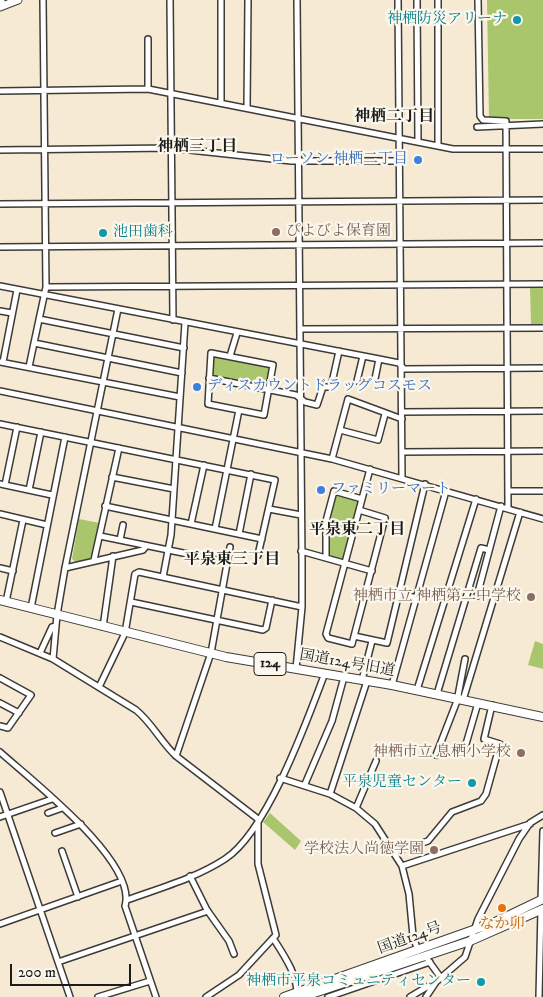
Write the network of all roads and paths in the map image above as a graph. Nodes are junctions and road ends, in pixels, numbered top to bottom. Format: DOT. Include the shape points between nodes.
graph roads {
  1 [pos="18,0"];
  2 [pos="43,0"];
  3 [pos="170,0"];
  4 [pos="221,0"];
  5 [pos="248,0"];
  6 [pos="297,0"];
  7 [pos="398,0"];
  8 [pos="417,0"];
  9 [pos="438,0"];
  10 [pos="478,0"];
  11 [pos="0,7"];
  12 [pos="148,39"];
  13 [pos="148,89"];
  14 [pos="0,90"];
  15 [pos="44,90"];
  16 [pos="171,93"];
  17 [pos="221,103"];
  18 [pos="246,108"];
  19 [pos="298,117"];
  20 [pos="543,124"];
  21 [pos="506,125"];
  22 [pos="477,127"];
  23 [pos="399,138"];
  24 [pos="418,142"];
  25 [pos="438,146"];
  26 [pos="171,148"];
  27 [pos="45,149"];
  28 [pos="506,149"];
  29 [pos="543,149"];
  30 [pos="0,150"];
  31 [pos="400,160"];
  32 [pos="298,161"];
  33 [pos="506,200"];
  34 [pos="543,200"];
  35 [pos="298,201"];
  36 [pos="401,201"];
  37 [pos="172,202"];
  38 [pos="44,203"];
  39 [pos="0,204"];
  40 [pos="507,243"];
  41 [pos="543,243"];
  42 [pos="401,244"];
  43 [pos="299,245"];
  44 [pos="172,246"];
  45 [pos="0,247"];
  46 [pos="45,247"];
  47 [pos="507,284"];
  48 [pos="543,284"];
  49 [pos="401,285"];
  50 [pos="0,286"];
  51 [pos="300,286"];
  52 [pos="46,287"];
  53 [pos="172,287"];
  54 [pos="16,290"];
  55 [pos="45,295"];
  56 [pos="118,309"];
  57 [pos="0,311"];
  58 [pos="12,313"];
  59 [pos="39,319"];
  60 [pos="173,320"];
  61 [pos="185,323"];
  62 [pos="401,328"];
  63 [pos="508,328"];
  64 [pos="543,328"];
  65 [pos="300,329"];
  66 [pos="113,333"];
  67 [pos="237,333"];
  68 [pos="0,336"];
  69 [pos="8,337"];
  70 [pos="34,343"];
  71 [pos="300,344"];
  72 [pos="184,348"];
  73 [pos="339,351"];
  74 [pos="230,356"];
  75 [pos="363,356"];
  76 [pos="108,358"];
  77 [pos="379,359"];
  78 [pos="1,362"];
  79 [pos="401,366"];
  80 [pos="29,367"];
  81 [pos="508,368"];
  82 [pos="543,368"];
  83 [pos="182,373"];
  84 [pos="209,378"];
  85 [pos="375,379"];
  86 [pos="104,382"];
  87 [pos="357,382"];
  88 [pos="269,390"];
  89 [pos="0,391"];
  90 [pos="180,397"];
  91 [pos="300,398"];
  92 [pos="239,410"];
  93 [pos="98,411"];
  94 [pos="508,411"];
  95 [pos="543,411"];
  96 [pos="402,412"];
  97 [pos="385,414"];
  98 [pos="402,419"];
  99 [pos="0,424"];
  100 [pos="179,426"];
  101 [pos="17,427"];
  102 [pos="340,430"];
  103 [pos="40,432"];
  104 [pos="65,437"];
  105 [pos="235,439"];
  106 [pos="91,442"];
  107 [pos="119,448"];
  108 [pos="543,451"];
  109 [pos="300,452"];
  110 [pos="402,452"];
  111 [pos="508,452"];
  112 [pos="176,459"];
  113 [pos="332,459"];
  114 [pos="204,465"];
  115 [pos="370,469"];
  116 [pos="228,470"];
  117 [pos="251,474"];
  118 [pos="112,477"];
  119 [pos="402,478"];
  120 [pos="2,484"];
  121 [pos="424,484"];
  122 [pos="174,489"];
  123 [pos="29,490"];
  124 [pos="446,491"];
  125 [pos="509,491"];
  126 [pos="543,491"];
  127 [pos="52,494"];
  128 [pos="362,499"];
  129 [pos="476,499"];
  130 [pos="106,506"];
  131 [pos="501,506"];
  132 [pos="508,508"];
  133 [pos="269,509"];
  134 [pos="359,510"];
  135 [pos="520,512"];
  136 [pos="0,514"];
  137 [pos="301,515"];
  138 [pos="543,519"];
  139 [pos="23,520"];
  140 [pos="172,520"];
  141 [pos="191,524"];
  142 [pos="47,525"];
  143 [pos="123,525"];
  144 [pos="215,529"];
  145 [pos="239,534"];
  146 [pos="100,536"];
  147 [pos="262,539"];
  148 [pos="120,540"];
  149 [pos="146,546"];
  150 [pos="230,548"];
  151 [pos="489,550"];
  152 [pos="169,551"];
  153 [pos="302,551"];
  154 [pos="258,555"];
  155 [pos="113,556"];
  156 [pos="326,558"];
  157 [pos="94,560"];
  158 [pos="227,562"];
  159 [pos="344,563"];
  160 [pos="0,568"];
  161 [pos="65,568"];
  162 [pos="372,570"];
  163 [pos="13,571"];
  164 [pos="163,577"];
  165 [pos="222,590"];
  166 [pos="399,594"];
  167 [pos="477,596"];
  168 [pos="417,598"];
  169 [pos="272,600"];
  170 [pos="3,601"];
  171 [pos="131,602"];
  172 [pos="302,606"];
  173 [pos="31,608"];
  174 [pos="57,616"];
  175 [pos="217,620"];
  176 [pos="56,626"];
  177 [pos="102,627"];
  178 [pos="126,633"];
  179 [pos="354,636"];
  180 [pos="0,637"];
  181 [pos="372,641"];
  182 [pos="40,653"];
  183 [pos="211,653"];
  184 [pos="53,659"];
  185 [pos="465,659"];
  186 [pos="296,669"];
  187 [pos="326,673"];
  188 [pos="344,677"];
  189 [pos="0,678"];
  190 [pos="364,680"];
  191 [pos="392,685"];
  192 [pos="99,687"];
  193 [pos="417,690"];
  194 [pos="437,694"];
  195 [pos="460,699"];
  196 [pos="478,702"];
  197 [pos="0,703"];
  198 [pos="492,705"];
  199 [pos="19,713"];
  200 [pos="543,717"];
  201 [pos="1,728"];
  202 [pos="466,744"];
  203 [pos="0,752"];
  204 [pos="176,756"];
  205 [pos="436,756"];
  206 [pos="376,761"];
  207 [pos="280,778"];
  208 [pos="305,784"];
  209 [pos="0,792"];
  210 [pos="330,794"];
  211 [pos="52,799"];
  212 [pos="62,808"];
  213 [pos="356,808"];
  214 [pos="48,812"];
  215 [pos="7,814"];
  216 [pos="543,815"];
  217 [pos="0,817"];
  218 [pos="258,822"];
  219 [pos="530,823"];
  220 [pos="81,824"];
  221 [pos="543,831"];
  222 [pos="56,833"];
  223 [pos="62,851"];
  224 [pos="393,852"];
  225 [pos="402,866"];
  226 [pos="190,876"];
  227 [pos="122,882"];
  228 [pos="78,897"];
  229 [pos="542,899"];
  230 [pos="127,900"];
  231 [pos="40,909"];
  232 [pos="542,910"];
  233 [pos="208,911"];
  234 [pos="542,923"];
  235 [pos="0,924"];
  236 [pos="474,930"];
  237 [pos="135,936"];
  238 [pos="273,938"];
  239 [pos="470,941"];
  240 [pos="541,943"];
  241 [pos="418,951"];
  242 [pos="234,954"];
  243 [pos="428,959"];
  244 [pos="58,962"];
  245 [pos="373,977"];
  246 [pos="440,978"];
  247 [pos="150,980"];
  248 [pos="433,986"];
  249 [pos="299,995"];
  250 [pos="70,997"];
  251 [pos="98,997"];
  252 [pos="156,997"];
  253 [pos="206,997"];
  254 [pos="284,997"];
  255 [pos="328,997"];
  256 [pos="410,997"];
  257 [pos="426,997"];
  258 [pos="540,997"];
  1 -- 11 [label="main road"];
  2 -- 15 [label="street"];
  3 -- 16 [label="street"];
  4 -- 17 [label="street"];
  5 -- 18 [label="street"];
  6 -- 19 [label="street"];
  7 -- 23 [label="street"];
  8 -- 24 [label="street"];
  9 -- 25 [label="street"];
  10 -- 21 [label="street" via="480,116 483,120 506,121"];
  12 -- 13 [label="street"];
  13 -- 15 [label="street"];
  13 -- 16 [label="street"];
  14 -- 15 [label="street"];
  15 -- 27 [label="street"];
  16 -- 17 [label="street"];
  16 -- 26 [label="street"];
  17 -- 18 [label="street"];
  18 -- 19 [label="street"];
  19 -- 23 [label="street"];
  19 -- 32 [label="street"];
  20 -- 21 [label="street"];
  21 -- 22 [label="street"];
  21 -- 28 [label="street"];
  23 -- 24 [label="street"];
  23 -- 31 [label="street"];
  24 -- 25 [label="street"];
  25 -- 28 [label="street"];
  26 -- 27 [label="street"];
  26 -- 32 [label="street"];
  26 -- 37 [label="street"];
  27 -- 30 [label="street"];
  27 -- 38 [label="street"];
  28 -- 29 [label="street"];
  28 -- 33 [label="street"];
  31 -- 32 [label="street"];
  31 -- 36 [label="street"];
  32 -- 35 [label="street"];
  33 -- 34 [label="street"];
  33 -- 36 [label="street"];
  33 -- 40 [label="street"];
  35 -- 36 [label="street"];
  35 -- 37 [label="street"];
  35 -- 43 [label="street"];
  36 -- 42 [label="street"];
  37 -- 38 [label="street"];
  37 -- 44 [label="street"];
  38 -- 39 [label="street"];
  38 -- 46 [label="street"];
  40 -- 41 [label="street"];
  40 -- 42 [label="street"];
  40 -- 47 [label="street"];
  42 -- 43 [label="street"];
  42 -- 49 [label="street"];
  43 -- 44 [label="street"];
  43 -- 51 [label="street"];
  44 -- 46 [label="street"];
  44 -- 53 [label="street"];
  45 -- 46 [label="street"];
  46 -- 52 [label="street"];
  47 -- 48 [label="street"];
  47 -- 49 [label="street"];
  47 -- 63 [label="street"];
  49 -- 51 [label="street"];
  49 -- 62 [label="street"];
  50 -- 54 [label="street"];
  51 -- 53 [label="street"];
  51 -- 65 [label="street"];
  52 -- 53 [label="street"];
  52 -- 55 [label="street"];
  53 -- 60 [label="street"];
  54 -- 55 [label="street"];
  54 -- 58 [label="street"];
  55 -- 56 [label="street"];
  55 -- 59 [label="street"];
  56 -- 60 [label="street"];
  56 -- 66 [label="street"];
  57 -- 58 [label="street"];
  58 -- 69 [label="street"];
  59 -- 66 [label="street"];
  59 -- 70 [label="street"];
  60 -- 61 [label="street"];
  61 -- 67 [label="street"];
  61 -- 72 [label="street"];
  62 -- 63 [label="street"];
  62 -- 65 [label="street"];
  62 -- 79 [label="street"];
  63 -- 64 [label="street"];
  63 -- 81 [label="street"];
  65 -- 71 [label="street"];
  66 -- 72 [label="street"];
  66 -- 76 [label="street"];
  67 -- 71 [label="street"];
  67 -- 74 [label="street"];
  68 -- 69 [label="street"];
  69 -- 78 [label="street"];
  70 -- 76 [label="street"];
  70 -- 80 [label="street"];
  71 -- 73 [label="street"];
  71 -- 91 [label="street"];
  72 -- 83 [label="street"];
  73 -- 75 [label="street"];
  73 -- 91 [label="street" via="331,386 323,387 317,405"];
  74 -- 84 [label="street" via="212,353"];
  74 -- 88 [label="street" via="273,365"];
  75 -- 77 [label="street"];
  75 -- 87 [label="street"];
  76 -- 83 [label="street"];
  76 -- 86 [label="street"];
  77 -- 79 [label="street"];
  77 -- 85 [label="street"];
  78 -- 80 [label="street"];
  79 -- 81 [label="street" via="404,369"];
  79 -- 96 [label="street"];
  80 -- 86 [label="street"];
  81 -- 82 [label="street"];
  81 -- 94 [label="street"];
  83 -- 90 [label="street"];
  84 -- 88 [label="street"];
  84 -- 92 [label="street" via="208,404"];
  86 -- 90 [label="street"];
  86 -- 93 [label="street"];
  88 -- 91 [label="street"];
  88 -- 92 [label="street" via="264,415"];
  89 -- 93 [label="street"];
  90 -- 100 [label="street"];
  91 -- 109 [label="street"];
  92 -- 105 [label="street"];
  93 -- 100 [label="street"];
  93 -- 106 [label="street"];
  94 -- 95 [label="street"];
  94 -- 96 [label="street"];
  94 -- 111 [label="street"];
  96 -- 98 [label="street"];
  97 -- 98 [label="street"];
  97 -- 102 [label="street" via="378,440"];
  97 -- 102 [label="street" via="348,399"];
  98 -- 110 [label="street"];
  99 -- 101 [label="street"];
  100 -- 105 [label="street"];
  100 -- 112 [label="street"];
  101 -- 103 [label="street"];
  101 -- 120 [label="street"];
  102 -- 113 [label="street"];
  103 -- 104 [label="street"];
  103 -- 123 [label="street"];
  104 -- 106 [label="street"];
  104 -- 127 [label="street"];
  105 -- 109 [label="street"];
  105 -- 116 [label="street"];
  106 -- 107 [label="street"];
  106 -- 161 [label="street"];
  107 -- 112 [label="street"];
  107 -- 118 [label="street"];
  108 -- 111 [label="street"];
  109 -- 113 [label="street"];
  109 -- 137 [label="street"];
  110 -- 111 [label="street"];
  110 -- 119 [label="street"];
  111 -- 125 [label="street"];
  112 -- 114 [label="street"];
  112 -- 122 [label="street"];
  113 -- 115 [label="street"];
  114 -- 116 [label="street"];
  114 -- 141 [label="street"];
  115 -- 119 [label="street"];
  115 -- 128 [label="street"];
  116 -- 117 [label="street"];
  116 -- 144 [label="street"];
  117 -- 133 [label="street" via="275,480"];
  117 -- 145 [label="street"];
  118 -- 122 [label="street"];
  118 -- 130 [label="street"];
  119 -- 121 [label="street"];
  120 -- 123 [label="street"];
  121 -- 124 [label="street"];
  121 -- 166 [label="street"];
  122 -- 140 [label="street"];
  123 -- 127 [label="street"];
  124 -- 129 [label="street"];
  124 -- 168 [label="street"];
  125 -- 126 [label="street"];
  125 -- 132 [label="street"];
  127 -- 142 [label="street"];
  128 -- 134 [label="street"];
  128 -- 156 [label="street" via="334,491 326,521"];
  129 -- 131 [label="street"];
  129 -- 193 [label="street"];
  130 -- 140 [label="street"];
  130 -- 146 [label="street"];
  131 -- 132 [label="street"];
  131 -- 151 [label="street"];
  132 -- 135 [label="street"];
  133 -- 137 [label="street"];
  133 -- 147 [label="street"];
  134 -- 159 [label="street"];
  134 -- 162 [label="street" via="386,518"];
  135 -- 138 [label="street"];
  135 -- 195 [label="street"];
  136 -- 139 [label="street"];
  137 -- 153 [label="street"];
  139 -- 142 [label="street"];
  139 -- 163 [label="street"];
  140 -- 141 [label="street"];
  140 -- 152 [label="street"];
  141 -- 144 [label="street"];
  142 -- 173 [label="street"];
  143 -- 148 [label="street"];
  144 -- 145 [label="street"];
  145 -- 147 [label="street"];
  146 -- 148 [label="street"];
  146 -- 157 [label="street"];
  147 -- 154 [label="street"];
  148 -- 149 [label="street"];
  149 -- 152 [label="street"];
  149 -- 155 [label="street" via="144,550"];
  150 -- 158 [label="street"];
  151 -- 167 [label="street"];
  151 -- 194 [label="street" via="481,548"];
  152 -- 158 [label="street"];
  152 -- 164 [label="street"];
  153 -- 156 [label="street"];
  153 -- 172 [label="street"];
  155 -- 157 [label="street"];
  155 -- 177 [label="street"];
  156 -- 159 [label="street"];
  157 -- 161 [label="street"];
  158 -- 165 [label="street"];
  159 -- 162 [label="street"];
  159 -- 179 [label="street" via="326,634 328,638 352,644"];
  160 -- 163 [label="street"];
  161 -- 174 [label="street"];
  162 -- 179 [label="street"];
  163 -- 170 [label="street"];
  164 -- 165 [label="street"];
  164 -- 171 [label="street" via="135,574"];
  165 -- 169 [label="street"];
  165 -- 175 [label="street"];
  166 -- 168 [label="street"];
  166 -- 181 [label="street" via="387,643"];
  168 -- 191 [label="street"];
  169 -- 172 [label="street"];
  169 -- 175 [label="street" via="263,630"];
  170 -- 173 [label="highway, 国道124号旧道 / 124"];
  171 -- 175 [label="street"];
  171 -- 178 [label="street"];
  172 -- 186 [label="street"];
  173 -- 174 [label="highway, 国道124号旧道 / 124"];
  174 -- 176 [label="street"];
  174 -- 177 [label="highway, 国道124号旧道 / 124"];
  175 -- 183 [label="street"];
  176 -- 182 [label="street" via="52,626"];
  176 -- 184 [label="street"];
  177 -- 178 [label="highway, 国道124号旧道 / 124"];
  178 -- 183 [label="highway, 国道124号旧道 / 124"];
  178 -- 192 [label="street"];
  179 -- 181 [label="street"];
  180 -- 182 [label="street"];
  181 -- 190 [label="street"];
  182 -- 184 [label="street"];
  183 -- 186 [label="highway, 国道124号旧道 / 124"];
  183 -- 204 [label="street"];
  184 -- 192 [label="street"];
  185 -- 195 [label="street"];
  186 -- 187 [label="highway, 国道124号旧道 / 124"];
  187 -- 188 [label="highway, 国道124号旧道 / 124"];
  187 -- 207 [label="street" via="304,730"];
  188 -- 190 [label="highway, 国道124号旧道 / 124"];
  188 -- 208 [label="street" via="332,721"];
  189 -- 199 [label="street" via="31,695"];
  190 -- 191 [label="highway, 国道124号旧道 / 124"];
  190 -- 210 [label="street"];
  191 -- 193 [label="highway, 国道124号旧道 / 124"];
  192 -- 204 [label="street" via="148,719"];
  193 -- 194 [label="highway, 国道124号旧道 / 124"];
  194 -- 195 [label="highway, 国道124号旧道 / 124"];
  195 -- 196 [label="highway, 国道124号旧道 / 124"];
  195 -- 205 [label="street"];
  196 -- 198 [label="highway, 国道124号旧道 / 124"];
  196 -- 202 [label="street"];
  197 -- 199 [label="street"];
  198 -- 200 [label="highway, 国道124号旧道 / 124"];
  198 -- 224 [label="street" via="484,739 500,744 486,794 481,801 452,812 428,841"];
  199 -- 201 [label="street" via="8,728"];
  203 -- 211 [label="street"];
  204 -- 218 [label="street"];
  206 -- 213 [label="street"];
  207 -- 208 [label="street"];
  207 -- 218 [label="street"];
  208 -- 210 [label="street"];
  209 -- 215 [label="street"];
  210 -- 213 [label="street"];
  211 -- 212 [label="street"];
  211 -- 215 [label="street"];
  212 -- 214 [label="street"];
  212 -- 220 [label="street"];
  213 -- 224 [label="street" via="375,824"];
  215 -- 217 [label="street"];
  215 -- 231 [label="street"];
  216 -- 219 [label="street"];
  218 -- 226 [label="street" via="234,852"];
  218 -- 238 [label="street" via="258,864 276,930"];
  219 -- 225 [label="street"];
  219 -- 236 [label="street"];
  220 -- 222 [label="street"];
  220 -- 227 [label="street" via="102,846"];
  221 -- 229 [label="street"];
  223 -- 228 [label="street"];
  224 -- 225 [label="street"];
  225 -- 241 [label="street"];
  226 -- 230 [label="street"];
  226 -- 233 [label="street"];
  227 -- 228 [label="street"];
  227 -- 230 [label="street"];
  228 -- 231 [label="street"];
  229 -- 232 [label="street"];
  229 -- 236 [label="highway, 国道124号"];
  230 -- 237 [label="street" via="125,906"];
  231 -- 235 [label="street"];
  231 -- 244 [label="street"];
  232 -- 234 [label="street"];
  232 -- 239 [label="highway, 国道124号"];
  233 -- 237 [label="street"];
  233 -- 242 [label="street"];
  234 -- 240 [label="street"];
  236 -- 239 [label="street"];
  236 -- 241 [label="highway, 国道124号"];
  237 -- 244 [label="street"];
  237 -- 247 [label="street"];
  238 -- 249 [label="street" via="294,975"];
  238 -- 253 [label="street" via="239,975"];
  239 -- 243 [label="highway, 国道124号"];
  239 -- 246 [label="street" via="465,957"];
  240 -- 258 [label="street"];
  241 -- 249 [label="highway, 国道124号"];
  243 -- 245 [label="highway, 国道124号"];
  243 -- 246 [label="street"];
  244 -- 250 [label="street"];
  245 -- 249 [label="highway, 国道124号"];
  245 -- 255 [label="street"];
  246 -- 248 [label="street"];
  247 -- 251 [label="street"];
  247 -- 252 [label="street"];
  248 -- 256 [label="street"];
  248 -- 257 [label="street"];
  249 -- 254 [label="highway, 国道124号"];
}
